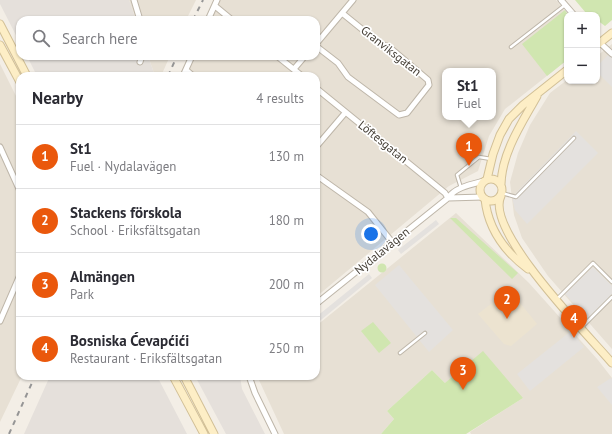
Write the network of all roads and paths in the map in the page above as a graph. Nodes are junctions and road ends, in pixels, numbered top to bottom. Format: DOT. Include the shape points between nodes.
graph roads {
  1 [pos="134,0"];
  2 [pos="218,0"];
  3 [pos="353,0"];
  4 [pos="561,0"];
  5 [pos="565,5"];
  6 [pos="215,6"];
  7 [pos="571,12"];
  8 [pos="342,13"];
  9 [pos="139,16"];
  10 [pos="210,16"];
  11 [pos="227,16"];
  12 [pos="0,24"];
  13 [pos="612,33"];
  14 [pos="320,40"];
  15 [pos="600,42"];
  16 [pos="0,45"];
  17 [pos="600,45"];
  18 [pos="512,47"];
  19 [pos="320,48"];
  20 [pos="612,54"];
  21 [pos="16,55"];
  22 [pos="19,60"];
  23 [pos="190,60"];
  24 [pos="282,60"];
  25 [pos="302,60"];
  26 [pos="294,69"];
  27 [pos="186,70"];
  28 [pos="25,72"];
  29 [pos="188,72"];
  30 [pos="297,72"];
  31 [pos="564,72"];
  32 [pos="16,75"];
  33 [pos="320,91"];
  34 [pos="538,94"];
  35 [pos="346,113"];
  36 [pos="574,138"];
  37 [pos="320,142"];
  38 [pos="0,147"];
  39 [pos="491,159"];
  40 [pos="320,178"];
  41 [pos="486,180"];
  42 [pos="16,182"];
  43 [pos="501,184"];
  44 [pos="461,188"];
  45 [pos="501,194"];
  46 [pos="448,198"];
  47 [pos="484,198"];
  48 [pos="392,242"];
  49 [pos="533,273"];
  50 [pos="612,282"];
  51 [pos="16,284"];
  52 [pos="612,297"];
  53 [pos="557,299"];
  54 [pos="320,301"];
  55 [pos="0,321"];
  56 [pos="582,328"];
  57 [pos="425,333"];
  58 [pos="400,353"];
  59 [pos="612,363"];
  60 [pos="175,380"];
  61 [pos="186,380"];
  62 [pos="251,380"];
  63 [pos="204,434"];
  64 [pos="214,434"];
  65 [pos="275,434"];
  1 -- 9 [label="street"];
  2 -- 6 [label="street"];
  3 -- 8 [label="street, Granviksgatan"];
  4 -- 5 [label="street"];
  5 -- 7 [label="street"];
  5 -- 18 [label="lane"];
  6 -- 10 [label="street"];
  6 -- 11 [label="street"];
  8 -- 14 [label="street, Granviksgatan"];
  8 -- 19 [label="street, Granviksgatan" via="379,43 389,46 428,80 429,85 407,113 399,115 348,77 338,63"];
  12 -- 21 [label="street"];
  13 -- 15 [label="street"];
  16 -- 32 [label="street"];
  17 -- 20 [label="street"];
  22 -- 28 [label="street"];
  23 -- 27 [label="street"];
  24 -- 26 [label="street"];
  25 -- 26 [label="street"];
  26 -- 30 [label="street"];
  27 -- 29 [label="street"];
  31 -- 34 [label="street"];
  33 -- 35 [label="street, Löftesgatan"];
  34 -- 39 [label="street" via="509,119"];
  34 -- 43 [label="street" via="508,151 501,174"];
  35 -- 37 [label="street"];
  35 -- 46 [label="street, Löftesgatan"];
  36 -- 45 [label="lane" via="516,197"];
  38 -- 42 [label="street"];
  39 -- 41 [label="street"];
  39 -- 44 [label="lane" via="479,157 458,173"];
  40 -- 48 [label="street" via="368,212"];
  41 -- 43 [label="street" via="495,179"];
  41 -- 44 [label="street, Nydalavägen"];
  41 -- 47 [label="street" via="480,190"];
  43 -- 45 [label="street"];
  44 -- 46 [label="street, Nydalavägen"];
  45 -- 47 [label="street" via="493,201"];
  45 -- 49 [label="street" via="498,204 502,219 515,246"];
  46 -- 47 [label="street"];
  46 -- 48 [label="street, Nydalavägen"];
  47 -- 49 [label="street" via="500,242 518,262"];
  48 -- 54 [label="street, Nydalavägen"];
  49 -- 53 [label="street"];
  50 -- 53 [label="lane" via="593,263"];
  51 -- 55 [label="street"];
  52 -- 56 [label="lane"];
  53 -- 56 [label="street"];
  56 -- 59 [label="street"];
  57 -- 58 [label="lane"];
  60 -- 63 [label="street"];
  61 -- 64 [label="street"];
  62 -- 65 [label="street"];
}
